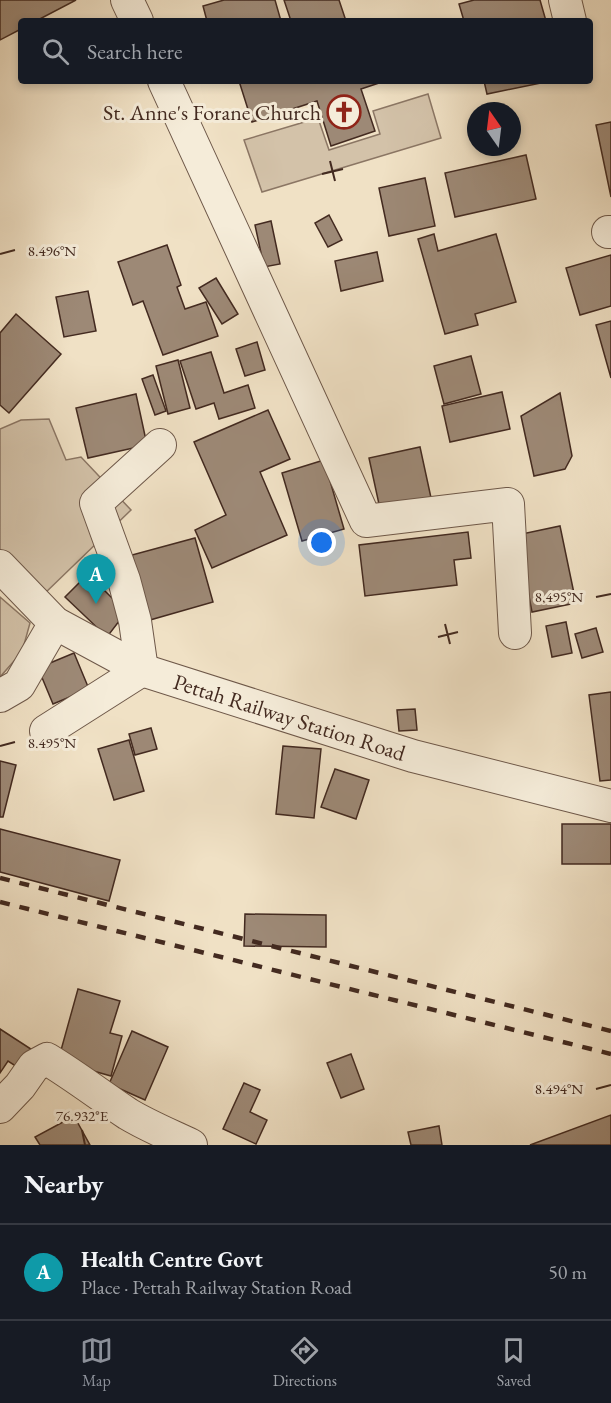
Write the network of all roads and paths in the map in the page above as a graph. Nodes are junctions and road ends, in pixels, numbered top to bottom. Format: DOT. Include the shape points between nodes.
graph roads {
  1 [pos="127,0"];
  2 [pos="565,0"];
  3 [pos="136,18"];
  4 [pos="569,18"];
  5 [pos="165,84"];
  6 [pos="160,445"];
  7 [pos="0,566"];
  8 [pos="55,623"];
  9 [pos="514,633"];
  10 [pos="142,670"];
  11 [pos="0,696"];
  12 [pos="46,731"];
  13 [pos="611,806"];
  14 [pos="0,1107"];
  15 [pos="191,1145"];
  1 -- 3 [label="street"];
  2 -- 4 [label="street"];
  5 -- 9 [label="street" via="366,521 508,504"];
  6 -- 10 [label="street" via="96,503 124,580"];
  7 -- 8 [label="street, Pettah Railway Station Road"];
  8 -- 10 [label="street, Pettah Railway Station Road"];
  8 -- 11 [label="street" via="19,685"];
  10 -- 12 [label="street"];
  10 -- 13 [label="street, Pettah Railway Station Road" via="413,756"];
  14 -- 15 [label="street" via="34,1066 47,1059 128,1113"];
}
